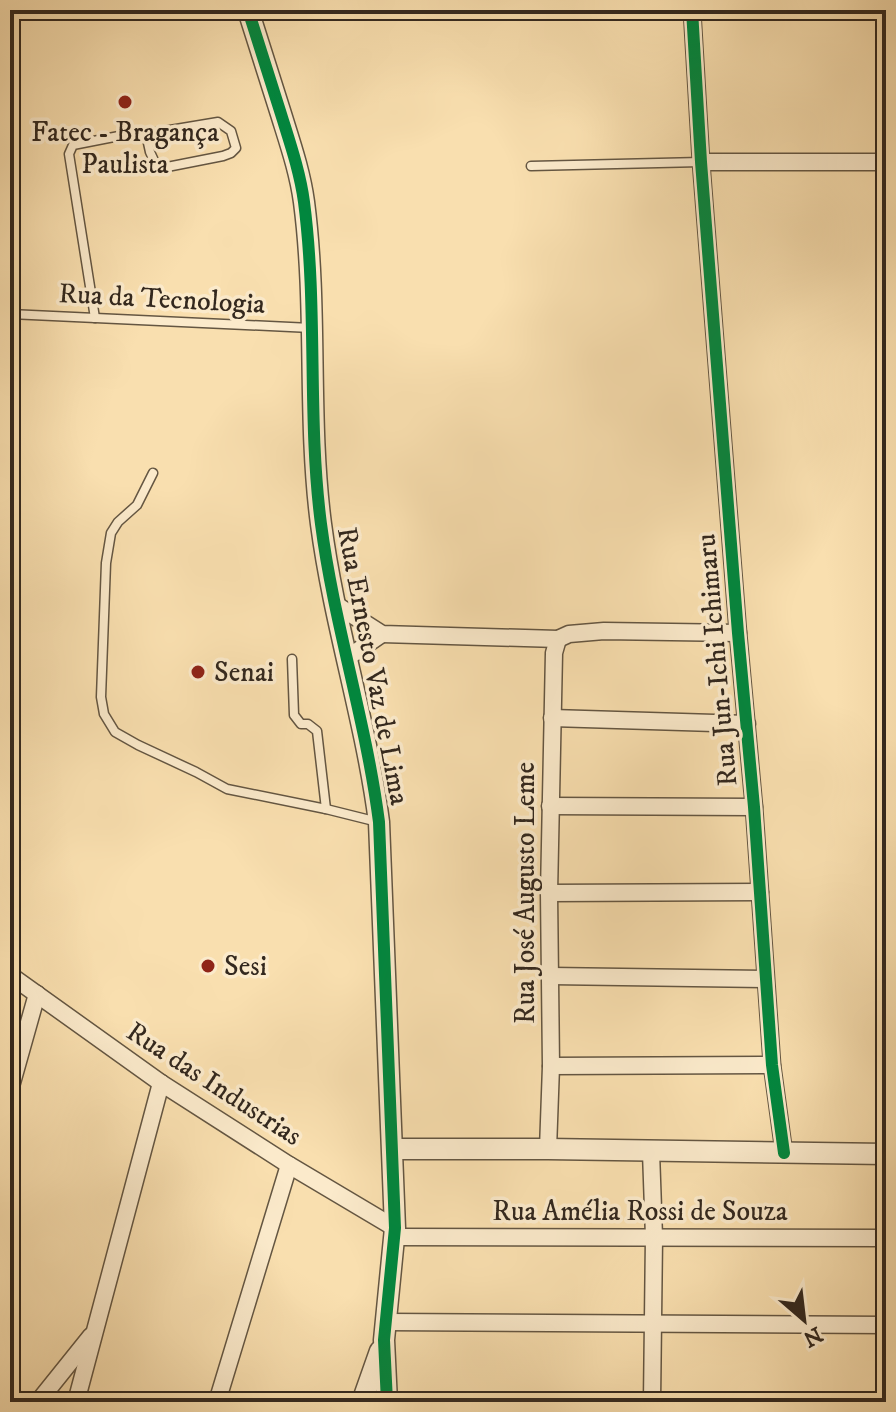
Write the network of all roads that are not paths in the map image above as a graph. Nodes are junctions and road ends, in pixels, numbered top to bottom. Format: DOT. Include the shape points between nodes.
graph roads {
  1 [pos="248,10"];
  2 [pos="692,10"];
  3 [pos="146,134"];
  4 [pos="701,162"];
  5 [pos="886,162"];
  6 [pos="531,166"];
  7 [pos="10,314"];
  8 [pos="95,318"];
  9 [pos="312,328"];
  10 [pos="153,473"];
  11 [pos="335,604"];
  12 [pos="738,633"];
  13 [pos="382,634"];
  14 [pos="558,639"];
  15 [pos="347,658"];
  16 [pos="292,659"];
  17 [pos="552,718"];
  18 [pos="747,724"];
  19 [pos="550,806"];
  20 [pos="754,807"];
  21 [pos="326,809"];
  22 [pos="379,822"];
  23 [pos="760,892"];
  24 [pos="549,893"];
  25 [pos="10,975"];
  26 [pos="551,976"];
  27 [pos="765,979"];
  28 [pos="37,994"];
  29 [pos="772,1065"];
  30 [pos="551,1066"];
  31 [pos="161,1083"];
  32 [pos="10,1090"];
  33 [pos="393,1149"];
  34 [pos="548,1149"];
  35 [pos="651,1152"];
  36 [pos="784,1153"];
  37 [pos="886,1154"];
  38 [pos="289,1165"];
  39 [pos="394,1233"];
  40 [pos="654,1237"];
  41 [pos="886,1238"];
  42 [pos="653,1324"];
  43 [pos="886,1325"];
  44 [pos="385,1331"];
  45 [pos="95,1332"];
  46 [pos="38,1402"];
  47 [pos="76,1402"];
  48 [pos="217,1402"];
  49 [pos="362,1402"];
  50 [pos="387,1402"];
  51 [pos="652,1402"];
  1 -- 9 [label="street, Rua Ernesto Vaz de Lima" via="304,199"];
  2 -- 4 [label="street, Rua Jun-Ichi Ichimaru"];
  3 -- 3 [label="lane" via="153,161 162,168 223,156 236,148 231,131 218,122"];
  3 -- 8 [label="lane" via="89,141 70,149"];
  4 -- 5 [label="street"];
  4 -- 6 [label="lane"];
  4 -- 12 [label="street, Rua Jun-Ichi Ichimaru"];
  7 -- 8 [label="lane, Rua da Tecnologia"];
  8 -- 9 [label="lane, Rua da Tecnologia"];
  9 -- 11 [label="street, Rua Ernesto Vaz de Lima" via="321,524"];
  10 -- 21 [label="lane" via="137,505 111,533 104,714 115,732 227,789"];
  11 -- 13 [label="street"];
  11 -- 15 [label="street, Rua Ernesto Vaz de Lima"];
  12 -- 14 [label="street" via="604,631"];
  12 -- 18 [label="street, Rua Jun-Ichi Ichimaru"];
  13 -- 14 [label="street"];
  13 -- 15 [label="street"];
  14 -- 17 [label="street, Rua José Augusto Leme"];
  15 -- 22 [label="street, Rua Ernesto Vaz de Lima"];
  16 -- 21 [label="lane" via="294,715 317,731"];
  17 -- 18 [label="street"];
  17 -- 19 [label="street, Rua José Augusto Leme"];
  18 -- 20 [label="street, Rua Jun-Ichi Ichimaru"];
  19 -- 20 [label="street"];
  19 -- 24 [label="street, Rua José Augusto Leme"];
  20 -- 23 [label="street, Rua Jun-Ichi Ichimaru"];
  21 -- 22 [label="lane"];
  22 -- 33 [label="street, Rua Ernesto Vaz de Lima"];
  23 -- 24 [label="street"];
  23 -- 27 [label="street, Rua Jun-Ichi Ichimaru"];
  24 -- 26 [label="street, Rua José Augusto Leme"];
  25 -- 28 [label="street, Rua das Industrias"];
  26 -- 27 [label="street"];
  26 -- 30 [label="street, Rua José Augusto Leme"];
  27 -- 29 [label="street, Rua Jun-Ichi Ichimaru"];
  28 -- 31 [label="street, Rua das Industrias"];
  28 -- 32 [label="street"];
  29 -- 30 [label="street"];
  29 -- 36 [label="street, Rua Jun-Ichi Ichimaru"];
  30 -- 34 [label="street, Rua José Augusto Leme"];
  31 -- 38 [label="street, Rua das Industrias"];
  31 -- 45 [label="street"];
  33 -- 34 [label="street"];
  33 -- 39 [label="street, Rua Ernesto Vaz de Lima"];
  34 -- 35 [label="street"];
  35 -- 36 [label="street"];
  35 -- 40 [label="street"];
  36 -- 37 [label="street"];
  38 -- 39 [label="street, Rua das Industrias"];
  38 -- 48 [label="street"];
  39 -- 40 [label="street, Rua Amélia Rossi de Souza"];
  39 -- 44 [label="street, Rua Ernesto Vaz de Lima"];
  40 -- 41 [label="street, Rua Amélia Rossi de Souza"];
  40 -- 42 [label="street"];
  42 -- 43 [label="street"];
  42 -- 44 [label="street"];
  42 -- 51 [label="street"];
  44 -- 49 [label="street"];
  44 -- 50 [label="street"];
  45 -- 46 [label="street"];
  45 -- 47 [label="street"];
}
